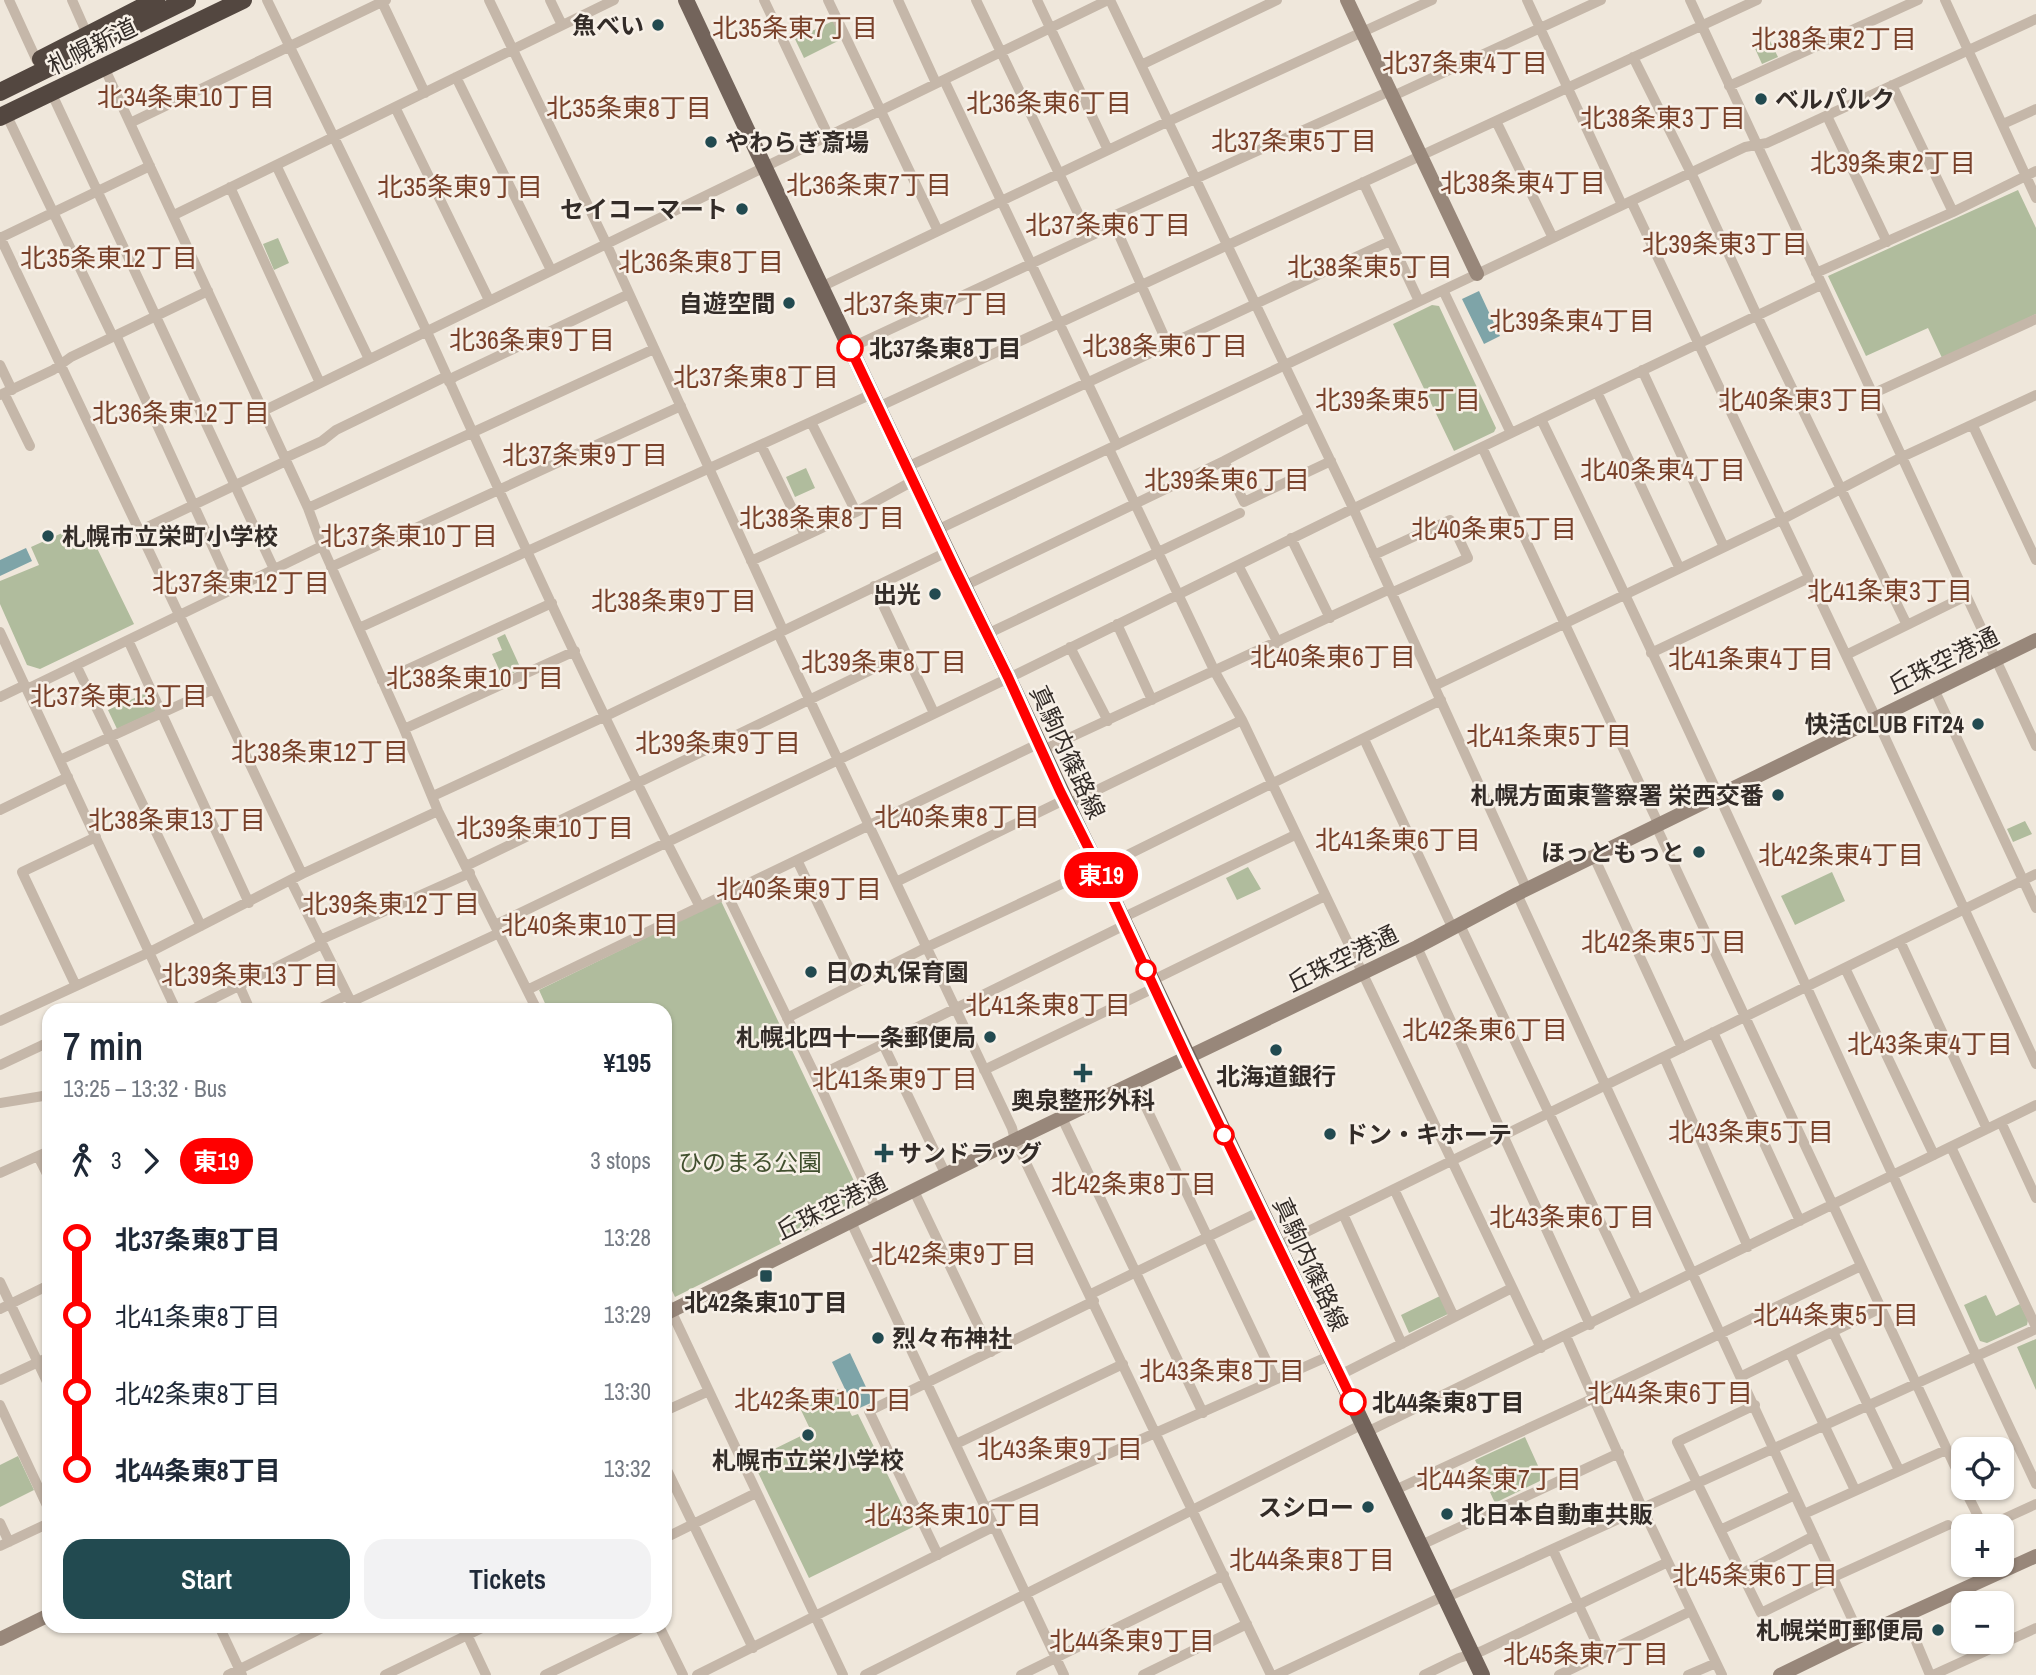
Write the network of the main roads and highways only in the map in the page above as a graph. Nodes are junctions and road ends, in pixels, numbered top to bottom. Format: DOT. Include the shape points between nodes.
graph roads {
  1 [pos="156,0"];
  2 [pos="187,0"];
  3 [pos="219,0"];
  4 [pos="243,0"];
  5 [pos="685,0"];
  6 [pos="1347,0"];
  7 [pos="0,79"];
  8 [pos="0,92"];
  9 [pos="2,113"];
  10 [pos="1477,274"];
  11 [pos="2036,640"];
  12 [pos="1187,1058"];
  13 [pos="672,1306"];
  14 [pos="2036,1556"];
  15 [pos="42,1618"];
  16 [pos="0,1639"];
  17 [pos="1482,1675"];
  18 [pos="1780,1675"];
  1 -- 7 [label="highway, 札幌新道"];
  2 -- 8 [label="highway"];
  3 -- 9 [label="highway"];
  4 -- 9 [label="highway, 札幌新道"];
  5 -- 12 [label="main road, 真駒内篠路線"];
  6 -- 10 [label="main road"];
  11 -- 12 [label="main road, 丘珠空港通"];
  12 -- 13 [label="main road, 丘珠空港通"];
  12 -- 17 [label="main road, 真駒内篠路線"];
  14 -- 18 [label="main road"];
  15 -- 16 [label="main road"];
}
